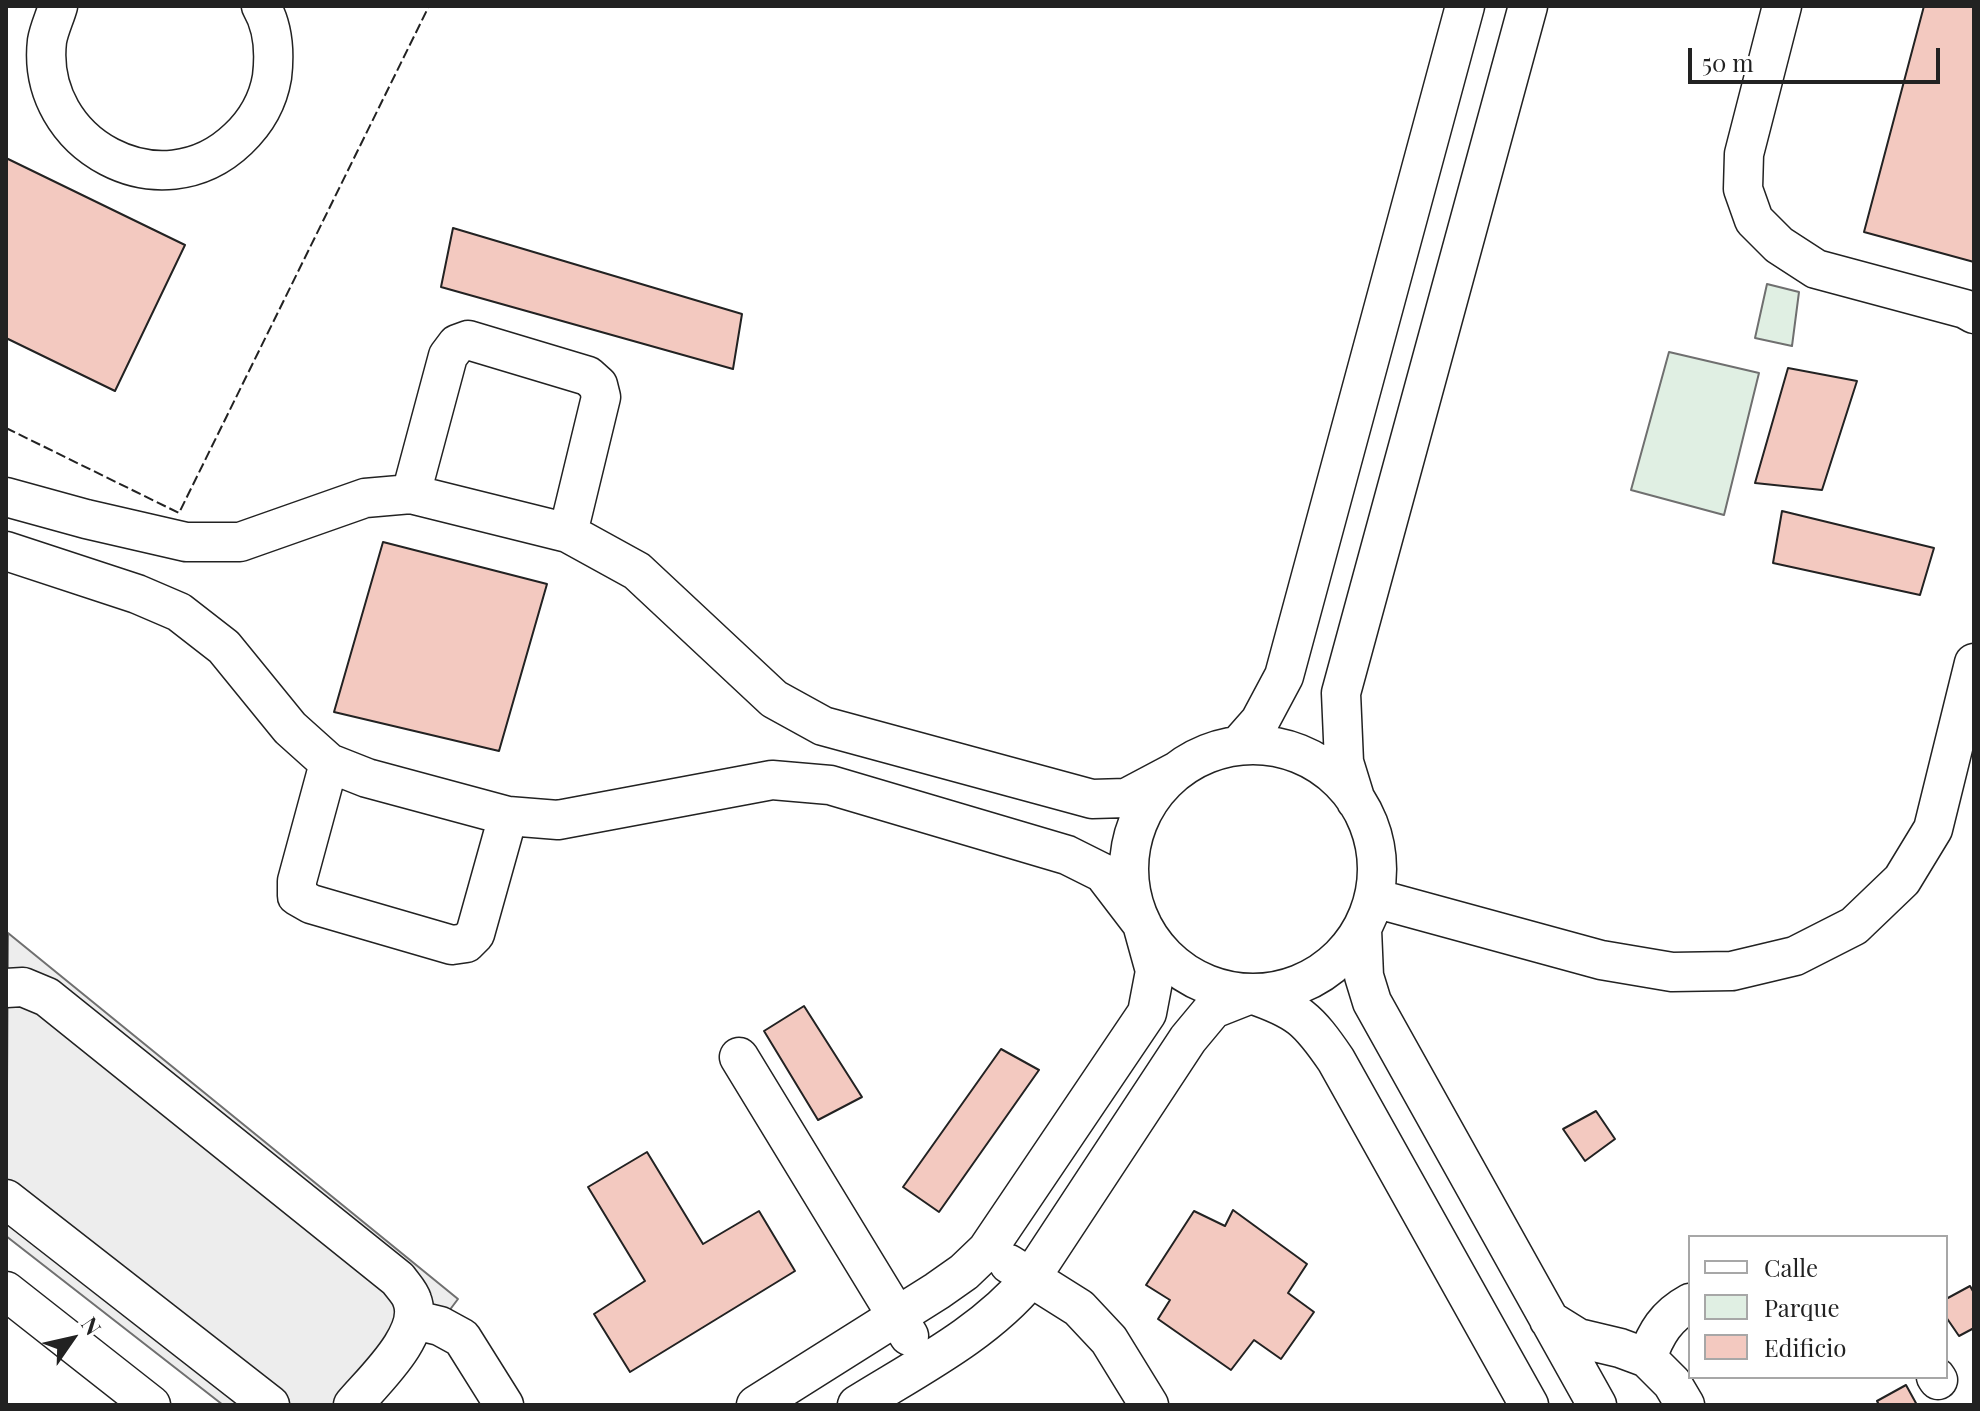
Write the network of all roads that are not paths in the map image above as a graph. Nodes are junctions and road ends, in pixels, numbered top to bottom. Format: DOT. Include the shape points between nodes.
graph roads {
  1 [pos="58,6"];
  2 [pos="261,6"];
  3 [pos="1465,6"];
  4 [pos="1528,6"];
  5 [pos="1782,6"];
  6 [pos="1974,314"];
  7 [pos="411,494"];
  8 [pos="6,497"];
  9 [pos="568,533"];
  10 [pos="6,551"];
  11 [pos="1974,663"];
  12 [pos="1238,746"];
  13 [pos="329,763"];
  14 [pos="1177,771"];
  15 [pos="1356,801"];
  16 [pos="508,816"];
  17 [pos="1368,914"];
  18 [pos="1142,924"];
  19 [pos="6,988"];
  20 [pos="1251,994"];
  21 [pos="739,1057"];
  22 [pos="6,1199"];
  23 [pos="987,1250"];
  24 [pos="1030,1279"];
  25 [pos="6,1291"];
  26 [pos="1688,1304"];
  27 [pos="897,1316"];
  28 [pos="415,1320"];
  29 [pos="1549,1320"];
  30 [pos="1647,1358"];
  31 [pos="926,1362"];
  32 [pos="151,1405"];
  33 [pos="270,1405"];
  34 [pos="353,1405"];
  35 [pos="504,1405"];
  36 [pos="756,1405"];
  37 [pos="857,1405"];
  38 [pos="1149,1405"];
  39 [pos="1529,1405"];
  40 [pos="1597,1405"];
  41 [pos="1685,1405"];
  1 -- 2 [label="street" via="47,39 48,77 61,113 85,142 117,162 153,171 191,168 225,152 252,126 269,93 275,55"];
  3 -- 12 [label="street" via="1284,676 1260,721"];
  4 -- 15 [label="street" via="1341,693 1344,762"];
  5 -- 6 [label="street" via="1744,154 1743,189 1754,220 1779,245 1816,269"];
  7 -- 8 [label="street" via="365,498 240,542 186,542"];
  7 -- 9 [label="street"];
  7 -- 9 [label="street" via="448,356 468,340 588,376 598,385 601,397"];
  9 -- 14 [label="street" via="637,571 774,699 823,726 1092,799 1126,798"];
  10 -- 13 [label="street" via="179,612 224,647 290,728"];
  11 -- 17 [label="street" via="1933,829 1902,880 1854,926 1795,956 1732,971 1672,972"];
  12 -- 14 [label="street" via="1206,754"];
  12 -- 15 [label="street" via="1272,746 1305,756 1334,775"];
  13 -- 16 [label="street"];
  13 -- 16 [label="street" via="297,881 297,896 325,908 452,945 466,943 475,934"];
  14 -- 18 [label="street" via="1153,795 1137,825 1129,858 1131,891"];
  15 -- 17 [label="street" via="1371,831 1377,864"];
  16 -- 18 [label="street" via="558,820 772,780 830,785 1067,855 1103,873"];
  17 -- 20 [label="street" via="1342,956 1316,977 1284,990"];
  17 -- 29 [label="street" via="1364,976 1372,1002"];
  18 -- 20 [label="street" via="1161,952 1187,974 1217,988"];
  18 -- 23 [label="street" via="1155,971 1147,1013"];
  19 -- 28 [label="street" via="23,987 47,997 386,1269 412,1300"];
  20 -- 24 [label="street" via="1213,1009 1188,1039"];
  20 -- 39 [label="street" via="1283,1005 1313,1026 1336,1060"];
  21 -- 27 [label="street"];
  22 -- 33 [label="street"];
  23 -- 24 [label="street"];
  23 -- 27 [label="street" via="964,1272"];
  24 -- 31 [label="street" via="983,1326"];
  24 -- 38 [label="street" via="1079,1308 1109,1340"];
  25 -- 32 [label="street"];
  26 -- 30 [label="street" via="1658,1330"];
  27 -- 31 [label="street"];
  27 -- 36 [label="street"];
  28 -- 34 [label="street" via="403,1345"];
  28 -- 35 [label="street" via="462,1338"];
  29 -- 30 [label="street" via="1578,1338"];
  29 -- 40 [label="street"];
  30 -- 41 [label="street"];
  31 -- 37 [label="street"];
}
